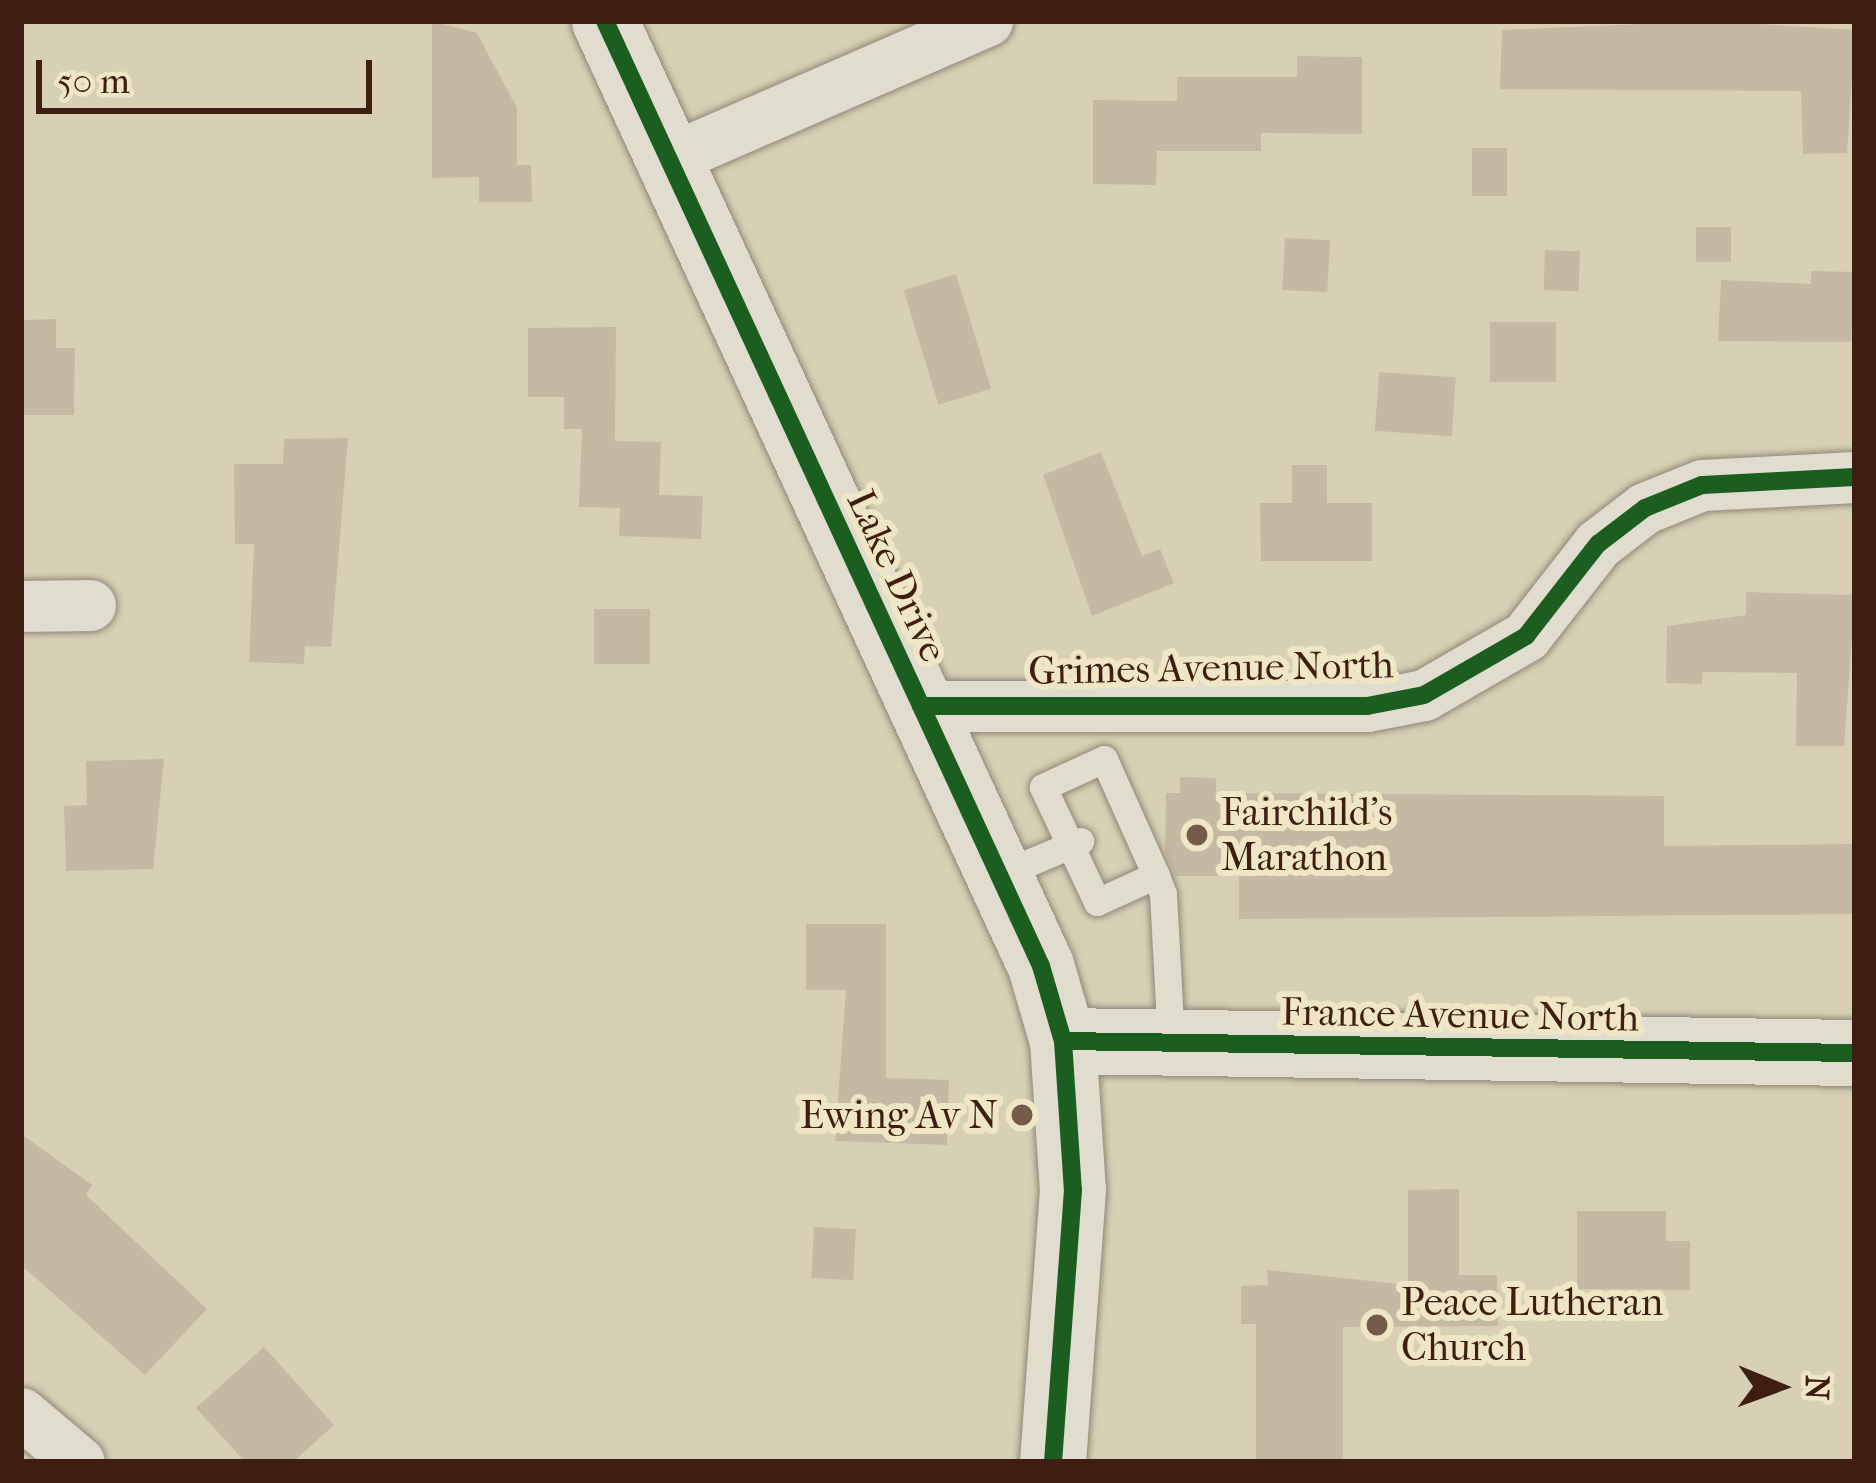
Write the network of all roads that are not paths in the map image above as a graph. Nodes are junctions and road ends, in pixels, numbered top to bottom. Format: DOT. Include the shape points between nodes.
graph roads {
  1 [pos="605,21"];
  2 [pos="987,21"];
  3 [pos="670,159"];
  4 [pos="1855,477"];
  5 [pos="91,605"];
  6 [pos="21,606"];
  7 [pos="1096,705"];
  8 [pos="921,706"];
  9 [pos="1104,759"];
  10 [pos="1075,843"];
  11 [pos="1002,874"];
  12 [pos="1156,875"];
  13 [pos="1064,1041"];
  14 [pos="1171,1042"];
  15 [pos="1855,1054"];
  16 [pos="21,1413"];
  17 [pos="79,1462"];
  18 [pos="1053,1462"];
  1 -- 3 [label="street, Lake Drive"];
  2 -- 3 [label="street"];
  3 -- 8 [label="street, Lake Drive"];
  4 -- 7 [label="street, Grimes Avenue North" via="1702,484 1645,508 1598,544 1526,636 1424,695 1367,706"];
  5 -- 6 [label="street"];
  7 -- 8 [label="street, Grimes Avenue North"];
  7 -- 9 [label="lane"];
  8 -- 11 [label="street, Lake Drive"];
  9 -- 10 [label="lane" via="1043,787"];
  9 -- 12 [label="lane"];
  10 -- 11 [label="lane"];
  10 -- 12 [label="lane" via="1096,902"];
  11 -- 13 [label="street, Lake Drive"];
  12 -- 14 [label="lane"];
  13 -- 14 [label="street, France Avenue North"];
  13 -- 18 [label="street, Lake Drive" via="1073,1190"];
  14 -- 15 [label="street, France Avenue North"];
  16 -- 17 [label="street"];
}
